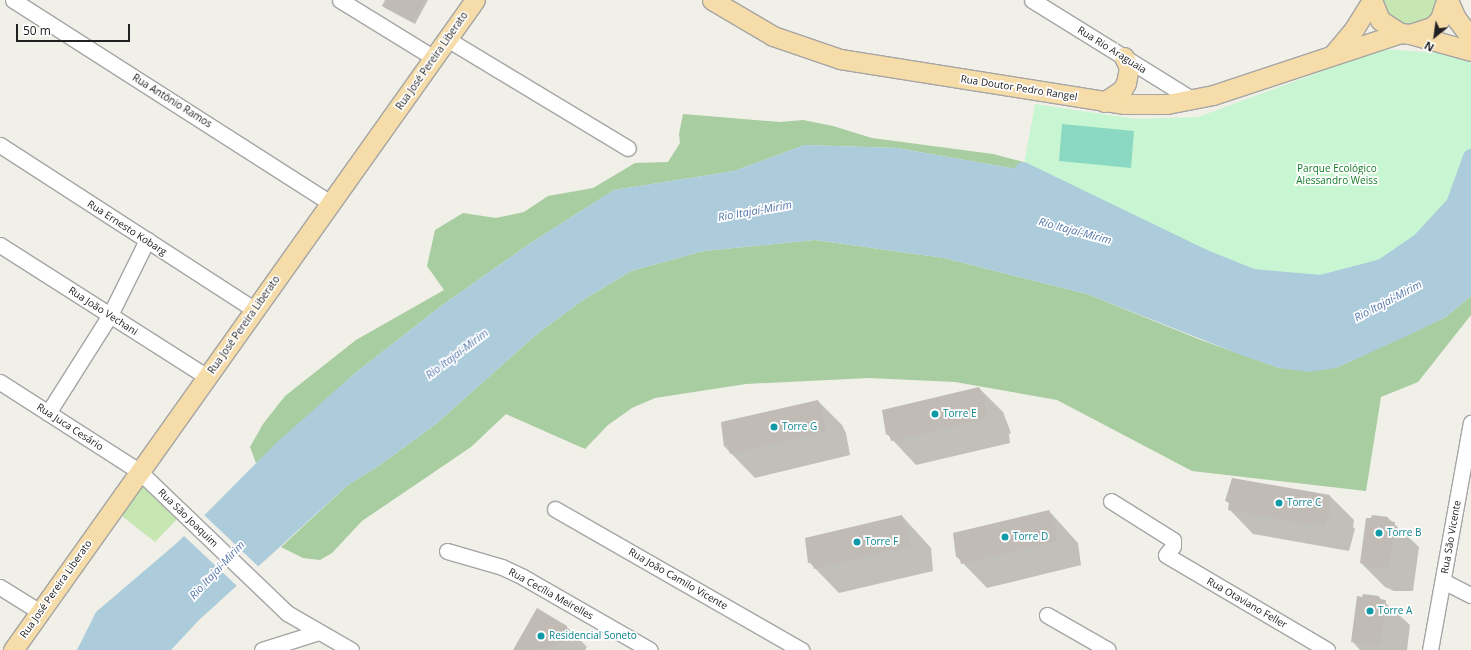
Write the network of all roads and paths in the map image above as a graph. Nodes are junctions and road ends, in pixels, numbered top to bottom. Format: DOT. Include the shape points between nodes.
graph roads {
  1 [pos="13,0"];
  2 [pos="340,0"];
  3 [pos="475,0"];
  4 [pos="712,0"];
  5 [pos="1032,0"];
  6 [pos="1372,0"];
  7 [pos="1447,0"];
  8 [pos="1405,34"];
  9 [pos="1471,38"];
  10 [pos="447,39"];
  11 [pos="1471,51"];
  12 [pos="1334,53"];
  13 [pos="434,58"];
  14 [pos="1124,58"];
  15 [pos="1193,100"];
  16 [pos="1104,102"];
  17 [pos="0,145"];
  18 [pos="628,148"];
  19 [pos="331,202"];
  20 [pos="147,240"];
  21 [pos="0,245"];
  22 [pos="255,310"];
  23 [pos="110,315"];
  24 [pos="207,377"];
  25 [pos="0,382"];
  26 [pos="48,413"];
  27 [pos="1471,423"];
  28 [pos="1469,449"];
  29 [pos="140,472"];
  30 [pos="1111,501"];
  31 [pos="555,509"];
  32 [pos="447,551"];
  33 [pos="1443,581"];
  34 [pos="0,587"];
  35 [pos="1471,595"];
  36 [pos="40,612"];
  37 [pos="1047,615"];
  38 [pos="295,618"];
  39 [pos="320,632"];
  40 [pos="283,644"];
  41 [pos="13,650"];
  42 [pos="262,650"];
  43 [pos="351,650"];
  44 [pos="650,650"];
  45 [pos="801,650"];
  46 [pos="1108,650"];
  47 [pos="1327,650"];
  48 [pos="1430,650"];
  1 -- 19 [label="street, Rua Antônio Ramos"];
  2 -- 13 [label="street"];
  3 -- 10 [label="main road, Rua José Pereira Liberato"];
  4 -- 16 [label="main road, Rua Doutor Pedro Rangel" via="773,36 840,59"];
  5 -- 14 [label="street, Rua Rio Araguaia"];
  6 -- 8 [label="main road" via="1380,20"];
  6 -- 12 [label="main road" via="1354,29"];
  7 -- 8 [label="main road, Rua Doutor Pedro Rangel" via="1440,19 1432,27"];
  7 -- 9 [label="main road" via="1456,18"];
  8 -- 11 [label="main road"];
  8 -- 12 [label="main road, Rua Doutor Pedro Rangel"];
  10 -- 13 [label="main road, Rua José Pereira Liberato"];
  10 -- 18 [label="street"];
  12 -- 15 [label="main road, Rua Doutor Pedro Rangel"];
  13 -- 19 [label="main road, Rua José Pereira Liberato"];
  14 -- 15 [label="street, Rua Rio Araguaia"];
  14 -- 16 [label="main road" via="1129,68 1126,83 1122,90"];
  15 -- 16 [label="main road, Rua Doutor Pedro Rangel" via="1146,105"];
  17 -- 20 [label="street, Rua Ernesto Kobarg"];
  19 -- 22 [label="main road, Rua José Pereira Liberato"];
  20 -- 22 [label="street, Rua Ernesto Kobarg"];
  20 -- 23 [label="street"];
  21 -- 23 [label="street, Rua João Vechani"];
  22 -- 24 [label="main road, Rua José Pereira Liberato"];
  23 -- 24 [label="street, Rua João Vechani"];
  23 -- 26 [label="street"];
  24 -- 29 [label="main road, Rua José Pereira Liberato"];
  25 -- 26 [label="street, Rua Juca Cesário"];
  26 -- 29 [label="street, Rua Juca Cesário"];
  27 -- 28 [label="street, Rua São Vicente"];
  28 -- 33 [label="street, Rua São Vicente"];
  29 -- 36 [label="main road, Rua José Pereira Liberato"];
  29 -- 38 [label="street, Rua São Joaquim"];
  30 -- 47 [label="street, Rua Otaviano Feller" via="1173,540 1173,546 1166,555"];
  31 -- 45 [label="street, Rua João Camilo Vicente"];
  32 -- 44 [label="street, Rua Cecília Meirelles" via="502,567 523,577"];
  33 -- 35 [label="street"];
  33 -- 48 [label="street, Rua São Vicente"];
  34 -- 36 [label="street"];
  36 -- 41 [label="main road, Rua José Pereira Liberato"];
  37 -- 46 [label="street"];
  38 -- 39 [label="street, Rua São Joaquim"];
  38 -- 40 [label="street" via="298,624"];
  39 -- 40 [label="street"];
  39 -- 43 [label="street, Rua São Joaquim"];
  40 -- 42 [label="street"];
}
